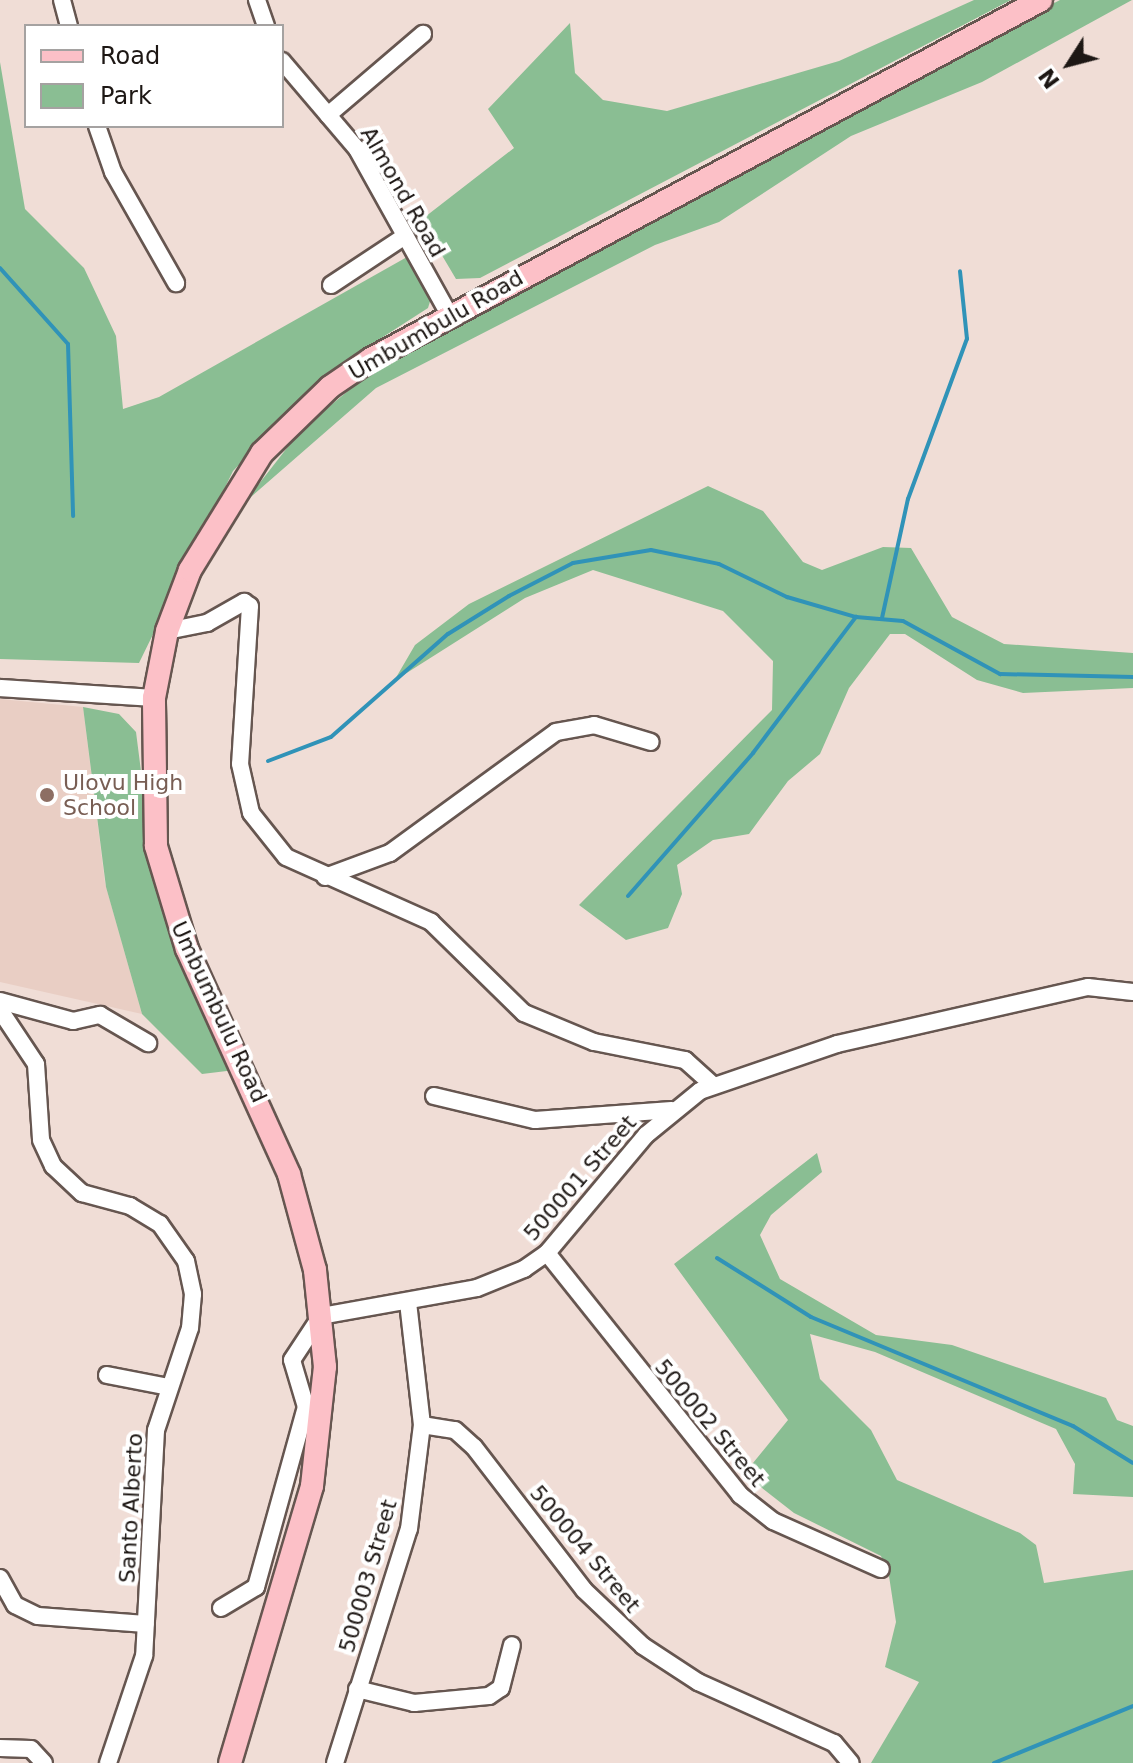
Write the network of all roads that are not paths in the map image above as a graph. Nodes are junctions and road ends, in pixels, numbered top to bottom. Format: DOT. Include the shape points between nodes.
graph roads {
  1 [pos="62,0"];
  2 [pos="257,0"];
  3 [pos="1041,0"];
  4 [pos="68,24"];
  5 [pos="265,24"];
  6 [pos="423,34"];
  7 [pos="284,63"];
  8 [pos="328,115"];
  9 [pos="98,128"];
  10 [pos="405,236"];
  11 [pos="176,283"];
  12 [pos="331,285"];
  13 [pos="449,314"];
  14 [pos="167,631"];
  15 [pos="0,688"];
  16 [pos="154,698"];
  17 [pos="651,742"];
  18 [pos="325,877"];
  19 [pos="1133,992"];
  20 [pos="0,1001"];
  21 [pos="0,1010"];
  22 [pos="148,1043"];
  23 [pos="713,1085"];
  24 [pos="434,1096"];
  25 [pos="672,1110"];
  26 [pos="547,1253"];
  27 [pos="408,1302"];
  28 [pos="321,1316"];
  29 [pos="107,1375"];
  30 [pos="169,1387"];
  31 [pos="315,1408"];
  32 [pos="422,1425"];
  33 [pos="881,1569"];
  34 [pos="0,1578"];
  35 [pos="221,1608"];
  36 [pos="146,1624"];
  37 [pos="512,1645"];
  38 [pos="357,1689"];
  39 [pos="0,1748"];
  40 [pos="44,1763"];
  41 [pos="108,1763"];
  42 [pos="230,1763"];
  43 [pos="335,1763"];
  44 [pos="851,1763"];
  1 -- 4 [label="street"];
  2 -- 5 [label="street"];
  3 -- 13 [label="main road, Umbumbulu Road"];
  6 -- 8 [label="street"];
  7 -- 8 [label="street, Almond Road"];
  8 -- 10 [label="street, Almond Road" via="357,149"];
  9 -- 11 [label="street" via="113,172"];
  10 -- 12 [label="street"];
  10 -- 13 [label="street, Almond Road"];
  13 -- 14 [label="main road, Umbumbulu Road" via="330,387 269,444 224,505"];
  14 -- 16 [label="main road, Umbumbulu Road"];
  14 -- 18 [label="street" via="217,619 244,602 250,606 240,729 245,794 273,844"];
  15 -- 16 [label="street"];
  16 -- 28 [label="main road, Umbumbulu Road" via="151,782 162,873 187,949 289,1174"];
  17 -- 18 [label="street" via="594,725 556,732 390,853"];
  18 -- 23 [label="street" via="431,922 524,1013 594,1042 685,1060"];
  19 -- 23 [label="street, 500001 Street" via="1088,987 768,1063"];
  20 -- 22 [label="street" via="67,1020 100,1015"];
  21 -- 30 [label="street, Santo Alberto" via="36,1064 41,1140 53,1166 82,1193 154,1220 186,1261 193,1310"];
  23 -- 25 [label="street, 500001 Street"];
  24 -- 25 [label="street" via="535,1120"];
  25 -- 26 [label="street, 500001 Street"];
  26 -- 27 [label="street, 500001 Street" via="488,1284"];
  26 -- 33 [label="street, 500002 Street" via="740,1495 784,1526"];
  27 -- 28 [label="street, 500001 Street"];
  27 -- 32 [label="street, 500003 Street"];
  28 -- 31 [label="main road, Umbumbulu Road"];
  28 -- 31 [label="street" via="292,1360"];
  29 -- 30 [label="street"];
  30 -- 36 [label="street, Santo Alberto" via="154,1448"];
  31 -- 35 [label="street" via="256,1587"];
  31 -- 42 [label="main road, Umbumbulu Road" via="293,1560"];
  32 -- 38 [label="street, 500003 Street" via="409,1529"];
  32 -- 44 [label="street, 500004 Street" via="455,1430 474,1447 584,1590 643,1646 698,1682 834,1743"];
  34 -- 36 [label="street" via="15,1605 38,1616"];
  36 -- 41 [label="street, Santo Alberto" via="136,1686"];
  37 -- 38 [label="street" via="501,1688 489,1696 424,1704"];
  38 -- 43 [label="street, 500003 Street"];
  39 -- 40 [label="street" via="31,1749"];
}
